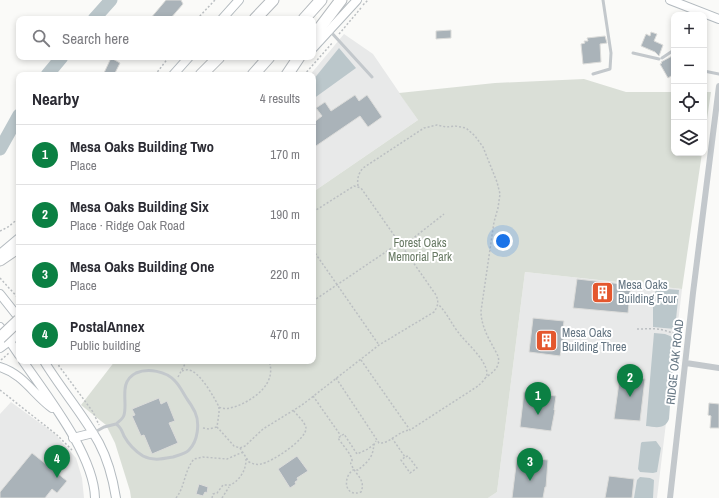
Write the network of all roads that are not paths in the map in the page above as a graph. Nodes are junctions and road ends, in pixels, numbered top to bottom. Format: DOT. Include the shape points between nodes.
graph roads {
  1 [pos="239,0"];
  2 [pos="272,0"];
  3 [pos="321,0"];
  4 [pos="341,0"];
  5 [pos="357,0"];
  6 [pos="603,0"];
  7 [pos="670,0"];
  8 [pos="225,16"];
  9 [pos="258,16"];
  10 [pos="307,16"];
  11 [pos="719,19"];
  12 [pos="330,30"];
  13 [pos="316,33"];
  14 [pos="316,45"];
  15 [pos="671,52"];
  16 [pos="633,53"];
  17 [pos="186,60"];
  18 [pos="217,60"];
  19 [pos="266,60"];
  20 [pos="297,60"];
  21 [pos="302,60"];
  22 [pos="176,72"];
  23 [pos="204,72"];
  24 [pos="256,72"];
  25 [pos="289,72"];
  26 [pos="290,72"];
  27 [pos="707,72"];
  28 [pos="593,74"];
  29 [pos="719,74"];
  30 [pos="372,77"];
  31 [pos="719,86"];
  32 [pos="16,238"];
  33 [pos="16,240"];
  34 [pos="0,245"];
  35 [pos="16,249"];
  36 [pos="0,254"];
  37 [pos="0,260"];
  38 [pos="0,294"];
  39 [pos="16,315"];
  40 [pos="16,324"];
  41 [pos="0,327"];
  42 [pos="16,335"];
  43 [pos="5,340"];
  44 [pos="0,348"];
  45 [pos="16,352"];
  46 [pos="686,363"];
  47 [pos="25,364"];
  48 [pos="46,364"];
  49 [pos="51,364"];
  50 [pos="0,367"];
  51 [pos="719,368"];
  52 [pos="53,376"];
  53 [pos="58,412"];
  54 [pos="116,424"];
  55 [pos="97,431"];
  56 [pos="73,438"];
  57 [pos="95,498"];
  58 [pos="116,498"];
  59 [pos="670,498"];
  1 -- 8 [label="main road"];
  2 -- 9 [label="highway"];
  3 -- 10 [label="highway"];
  4 -- 13 [label="highway"];
  5 -- 12 [label="main road"];
  6 -- 28 [label="lane" via="611,52 610,69"];
  7 -- 11 [label="main road"];
  12 -- 14 [label="main road"];
  12 -- 30 [label="lane"];
  15 -- 16 [label="lane" via="660,59"];
  17 -- 22 [label="main road"];
  18 -- 23 [label="highway"];
  19 -- 24 [label="highway"];
  20 -- 25 [label="highway"];
  21 -- 26 [label="main road"];
  27 -- 29 [label="lane"];
  31 -- 46 [label="street, RIDGE OAK ROAD"];
  32 -- 34 [label="main road"];
  33 -- 36 [label="main road"];
  35 -- 37 [label="highway"];
  38 -- 39 [label="main road"];
  40 -- 43 [label="highway, bridge"];
  41 -- 43 [label="main road"];
  42 -- 43 [label="main road"];
  43 -- 44 [label="main road"];
  43 -- 45 [label="main road"];
  46 -- 51 [label="street"];
  46 -- 59 [label="street, RIDGE OAK ROAD"];
  47 -- 53 [label="main road"];
  48 -- 52 [label="main road"];
  49 -- 52 [label="main road"];
  50 -- 53 [label="main road" via="21,378 43,401"];
  52 -- 55 [label="main road"];
  53 -- 56 [label="main road"];
  54 -- 54 [label="lane" via="124,415 128,380 143,370 148,370 176,382 195,412 198,426 193,445 186,452 156,459 134,450 120,426"];
  54 -- 55 [label="lane"];
  55 -- 56 [label="main road"];
  55 -- 58 [label="main road"];
  56 -- 57 [label="main road" via="90,471"];
}
